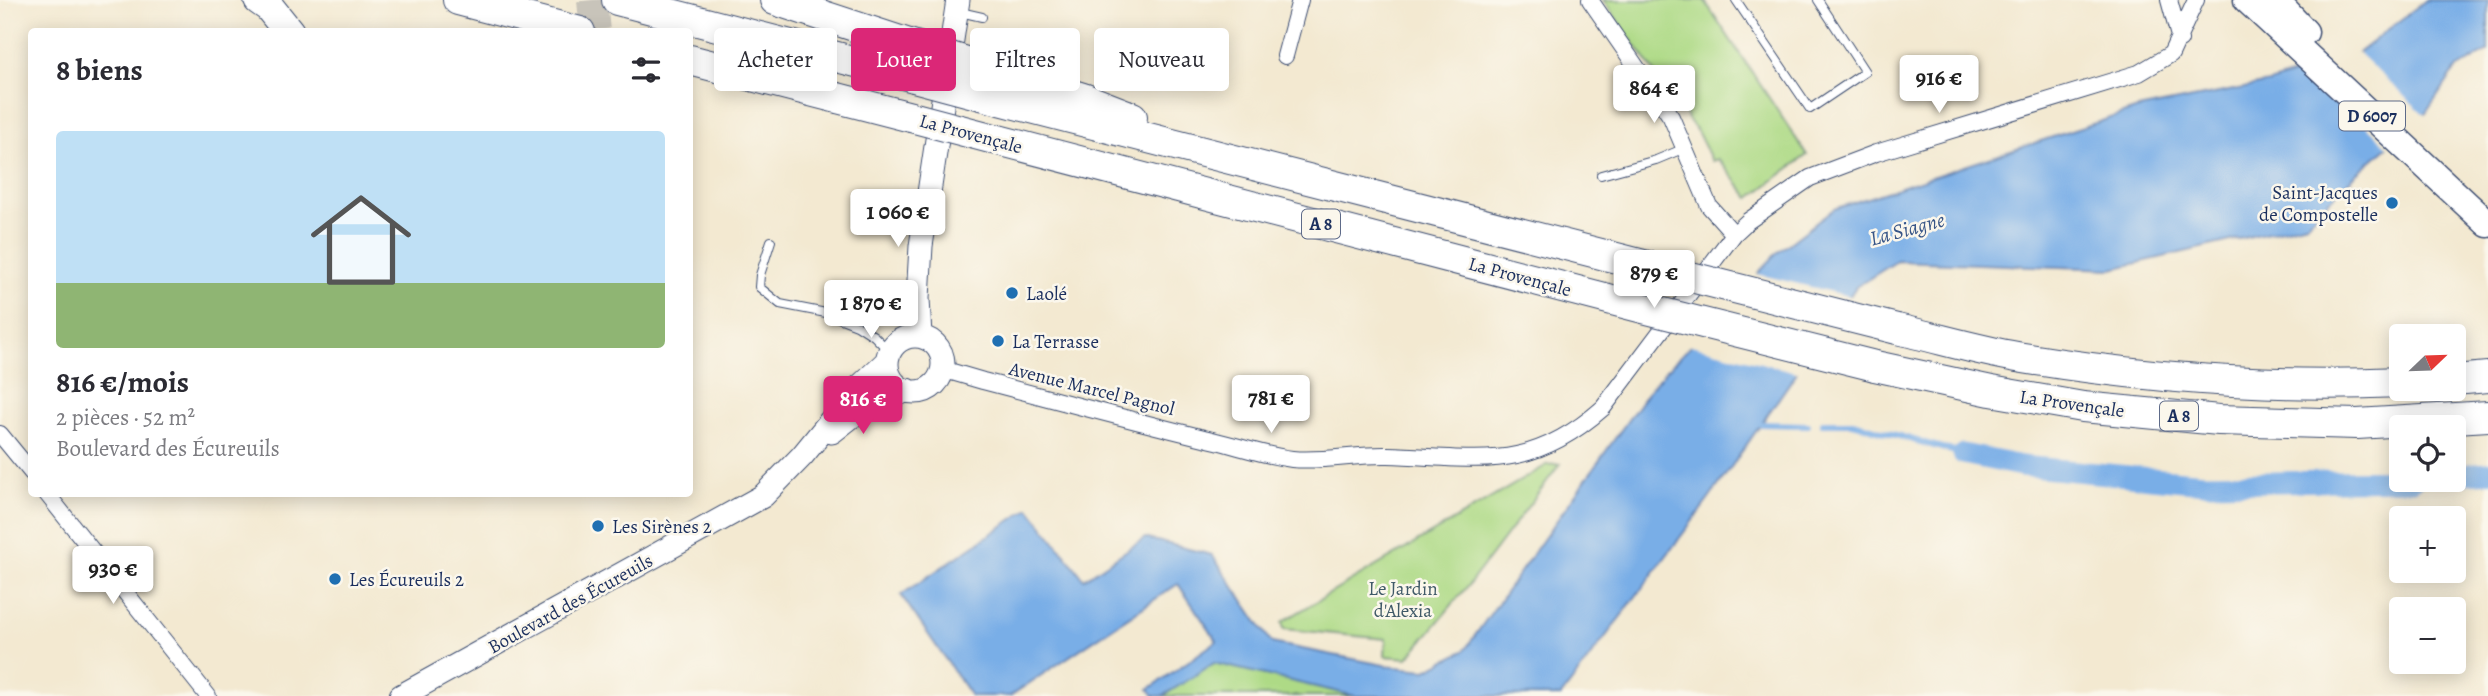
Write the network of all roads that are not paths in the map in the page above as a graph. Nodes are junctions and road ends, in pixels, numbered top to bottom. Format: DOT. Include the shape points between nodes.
graph roads {
  1 [pos="259,0"];
  2 [pos="458,0"];
  3 [pos="617,0"];
  4 [pos="775,0"];
  5 [pos="1300,0"];
  6 [pos="1590,0"];
  7 [pos="1736,0"];
  8 [pos="1818,0"];
  9 [pos="2169,0"];
  10 [pos="2196,0"];
  11 [pos="2248,0"];
  12 [pos="2275,0"];
  13 [pos="957,6"];
  14 [pos="2289,10"];
  15 [pos="982,18"];
  16 [pos="286,28"];
  17 [pos="565,28"];
  18 [pos="2180,40"];
  19 [pos="2310,49"];
  20 [pos="1285,56"];
  21 [pos="696,63"];
  22 [pos="970,72"];
  23 [pos="970,82"];
  24 [pos="1016,91"];
  25 [pos="1686,148"];
  26 [pos="2444,172"];
  27 [pos="1601,175"];
  28 [pos="2488,203"];
  29 [pos="2488,225"];
  30 [pos="1734,234"];
  31 [pos="771,241"];
  32 [pos="920,336"];
  33 [pos="888,356"];
  34 [pos="942,369"];
  35 [pos="2488,377"];
  36 [pos="2466,379"];
  37 [pos="2389,383"];
  38 [pos="907,390"];
  39 [pos="2488,416"];
  40 [pos="0,434"];
  41 [pos="802,456"];
  42 [pos="28,469"];
  43 [pos="49,497"];
  44 [pos="208,696"];
  45 [pos="401,696"];
  1 -- 16 [label="highway"];
  2 -- 17 [label="highway"];
  3 -- 23 [label="highway, La Provençale / A 8, bridge" via="914,77"];
  4 -- 22 [label="highway, bridge" via="915,46"];
  5 -- 20 [label="street"];
  6 -- 25 [label="street" via="1671,117"];
  7 -- 8 [label="lane" via="1810,109 1865,72"];
  9 -- 18 [label="street"];
  10 -- 18 [label="street"];
  11 -- 19 [label="main road, D 6007"];
  12 -- 14 [label="main road, D 6007"];
  13 -- 15 [label="lane"];
  13 -- 32 [label="street" via="920,246"];
  14 -- 19 [label="main road, D 6007"];
  18 -- 30 [label="street, Avenue Marcel Pagnol" via="2171,54 2139,73 1876,153 1810,178"];
  19 -- 26 [label="main road, D 6007"];
  21 -- 39 [label="highway, La Provençale / A 8, bridge" via="1643,308 1990,391 2083,407 2219,420 2357,424"];
  24 -- 37 [label="highway, La Provençale / A 8, bridge" via="1222,158 2014,356 2222,381"];
  25 -- 27 [label="lane"];
  25 -- 30 [label="street" via="1709,206"];
  26 -- 28 [label="main road, D 6007"];
  26 -- 29 [label="main road, D 6007"];
  30 -- 34 [label="street, Avenue Marcel Pagnol" via="1603,408 1564,437 1506,458 1292,458"];
  31 -- 33 [label="lane" via="759,287 780,304 857,325 874,336"];
  32 -- 33 [label="street" via="902,338"];
  32 -- 34 [label="street" via="940,352"];
  33 -- 38 [label="street" via="891,378"];
  33 -- 41 [label="street, Boulevard des Écureuils"];
  34 -- 38 [label="street" via="928,388"];
  35 -- 36 [label="highway"];
  38 -- 41 [label="street, Boulevard des Écureuils" via="855,414"];
  40 -- 42 [label="street"];
  41 -- 45 [label="street, Boulevard des Écureuils" via="763,496"];
  43 -- 44 [label="street"];
}
